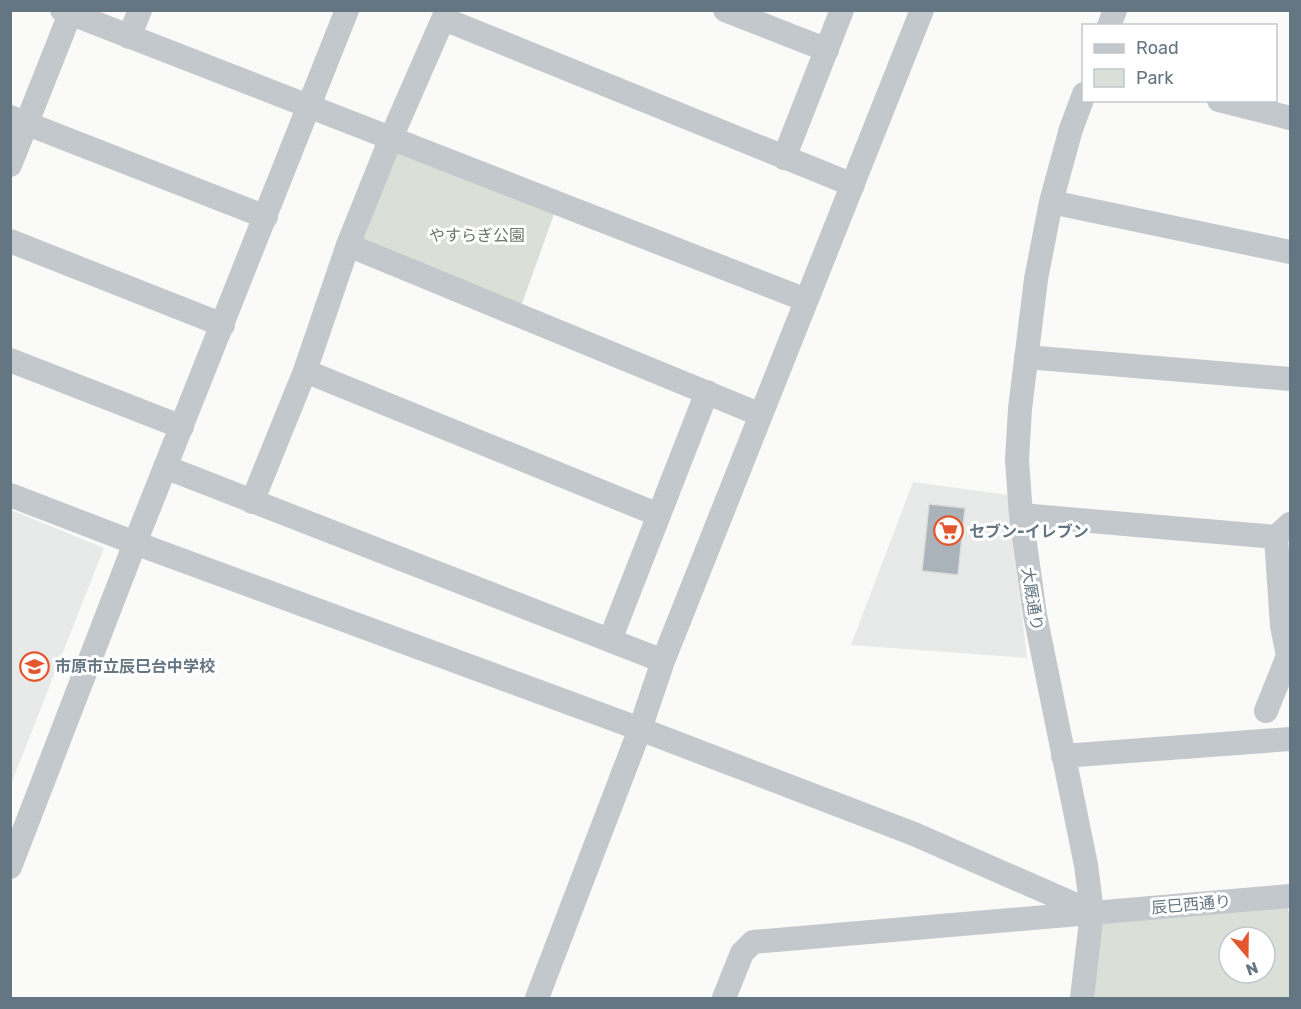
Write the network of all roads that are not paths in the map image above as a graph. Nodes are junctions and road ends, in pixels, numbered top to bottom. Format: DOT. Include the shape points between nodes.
graph roads {
  1 [pos="140,10"];
  2 [pos="347,10"];
  3 [pos="725,10"];
  4 [pos="843,10"];
  5 [pos="922,10"];
  6 [pos="66,12"];
  7 [pos="446,15"];
  8 [pos="129,37"];
  9 [pos="827,50"];
  10 [pos="1082,97"];
  11 [pos="1227,102"];
  12 [pos="310,106"];
  13 [pos="1290,118"];
  14 [pos="19,120"];
  15 [pos="391,138"];
  16 [pos="784,158"];
  17 [pos="10,165"];
  18 [pos="853,184"];
  19 [pos="1051,202"];
  20 [pos="266,217"];
  21 [pos="10,241"];
  22 [pos="348,245"];
  23 [pos="1290,252"];
  24 [pos="806,300"];
  25 [pos="223,325"];
  26 [pos="1026,357"];
  27 [pos="10,360"];
  28 [pos="304,371"];
  29 [pos="1290,379"];
  30 [pos="707,392"];
  31 [pos="761,414"];
  32 [pos="182,427"];
  33 [pos="165,467"];
  34 [pos="10,495"];
  35 [pos="252,502"];
  36 [pos="659,515"];
  37 [pos="1021,515"];
  38 [pos="1283,530"];
  39 [pos="135,543"];
  40 [pos="610,640"];
  41 [pos="663,661"];
  42 [pos="1266,711"];
  43 [pos="640,729"];
  44 [pos="1290,740"];
  45 [pos="1063,756"];
  46 [pos="10,867"];
  47 [pos="1288,903"];
  48 [pos="1092,912"];
  49 [pos="537,999"];
  50 [pos="724,999"];
  51 [pos="1082,999"];
  1 -- 8 [label="street"];
  2 -- 12 [label="street"];
  3 -- 9 [label="street"];
  4 -- 9 [label="street"];
  5 -- 18 [label="street"];
  6 -- 8 [label="street"];
  6 -- 14 [label="street"];
  7 -- 15 [label="street"];
  7 -- 16 [label="street"];
  8 -- 12 [label="street"];
  9 -- 16 [label="street"];
  10 -- 19 [label="street, 大厩通り"];
  11 -- 13 [label="street"];
  12 -- 15 [label="street"];
  12 -- 20 [label="street"];
  14 -- 17 [label="street"];
  14 -- 20 [label="street"];
  15 -- 22 [label="street"];
  15 -- 24 [label="street"];
  16 -- 18 [label="street"];
  18 -- 24 [label="street"];
  19 -- 23 [label="street"];
  19 -- 26 [label="street, 大厩通り"];
  20 -- 25 [label="street"];
  21 -- 25 [label="street"];
  22 -- 28 [label="street"];
  22 -- 30 [label="street"];
  24 -- 31 [label="street"];
  25 -- 32 [label="street"];
  26 -- 29 [label="street"];
  26 -- 37 [label="street, 大厩通り" via="1017,460"];
  27 -- 32 [label="street"];
  28 -- 35 [label="street"];
  28 -- 36 [label="street"];
  30 -- 31 [label="street"];
  30 -- 36 [label="street"];
  31 -- 41 [label="street"];
  32 -- 33 [label="street"];
  33 -- 35 [label="street"];
  33 -- 39 [label="street"];
  34 -- 39 [label="street"];
  35 -- 40 [label="street"];
  36 -- 40 [label="street"];
  37 -- 38 [label="street"];
  37 -- 45 [label="street, 大厩通り" via="1035,615"];
  38 -- 42 [label="street" via="1282,626 1288,656"];
  39 -- 43 [label="street"];
  39 -- 46 [label="street"];
  40 -- 41 [label="street"];
  41 -- 43 [label="street"];
  43 -- 48 [label="street" via="914,834"];
  43 -- 49 [label="street"];
  44 -- 45 [label="street"];
  45 -- 48 [label="street, 大厩通り"];
  47 -- 48 [label="street, 辰巳西通り"];
  48 -- 50 [label="street, 辰巳西通り" via="753,942 742,952"];
  48 -- 51 [label="street, 大厩通り"];
}
